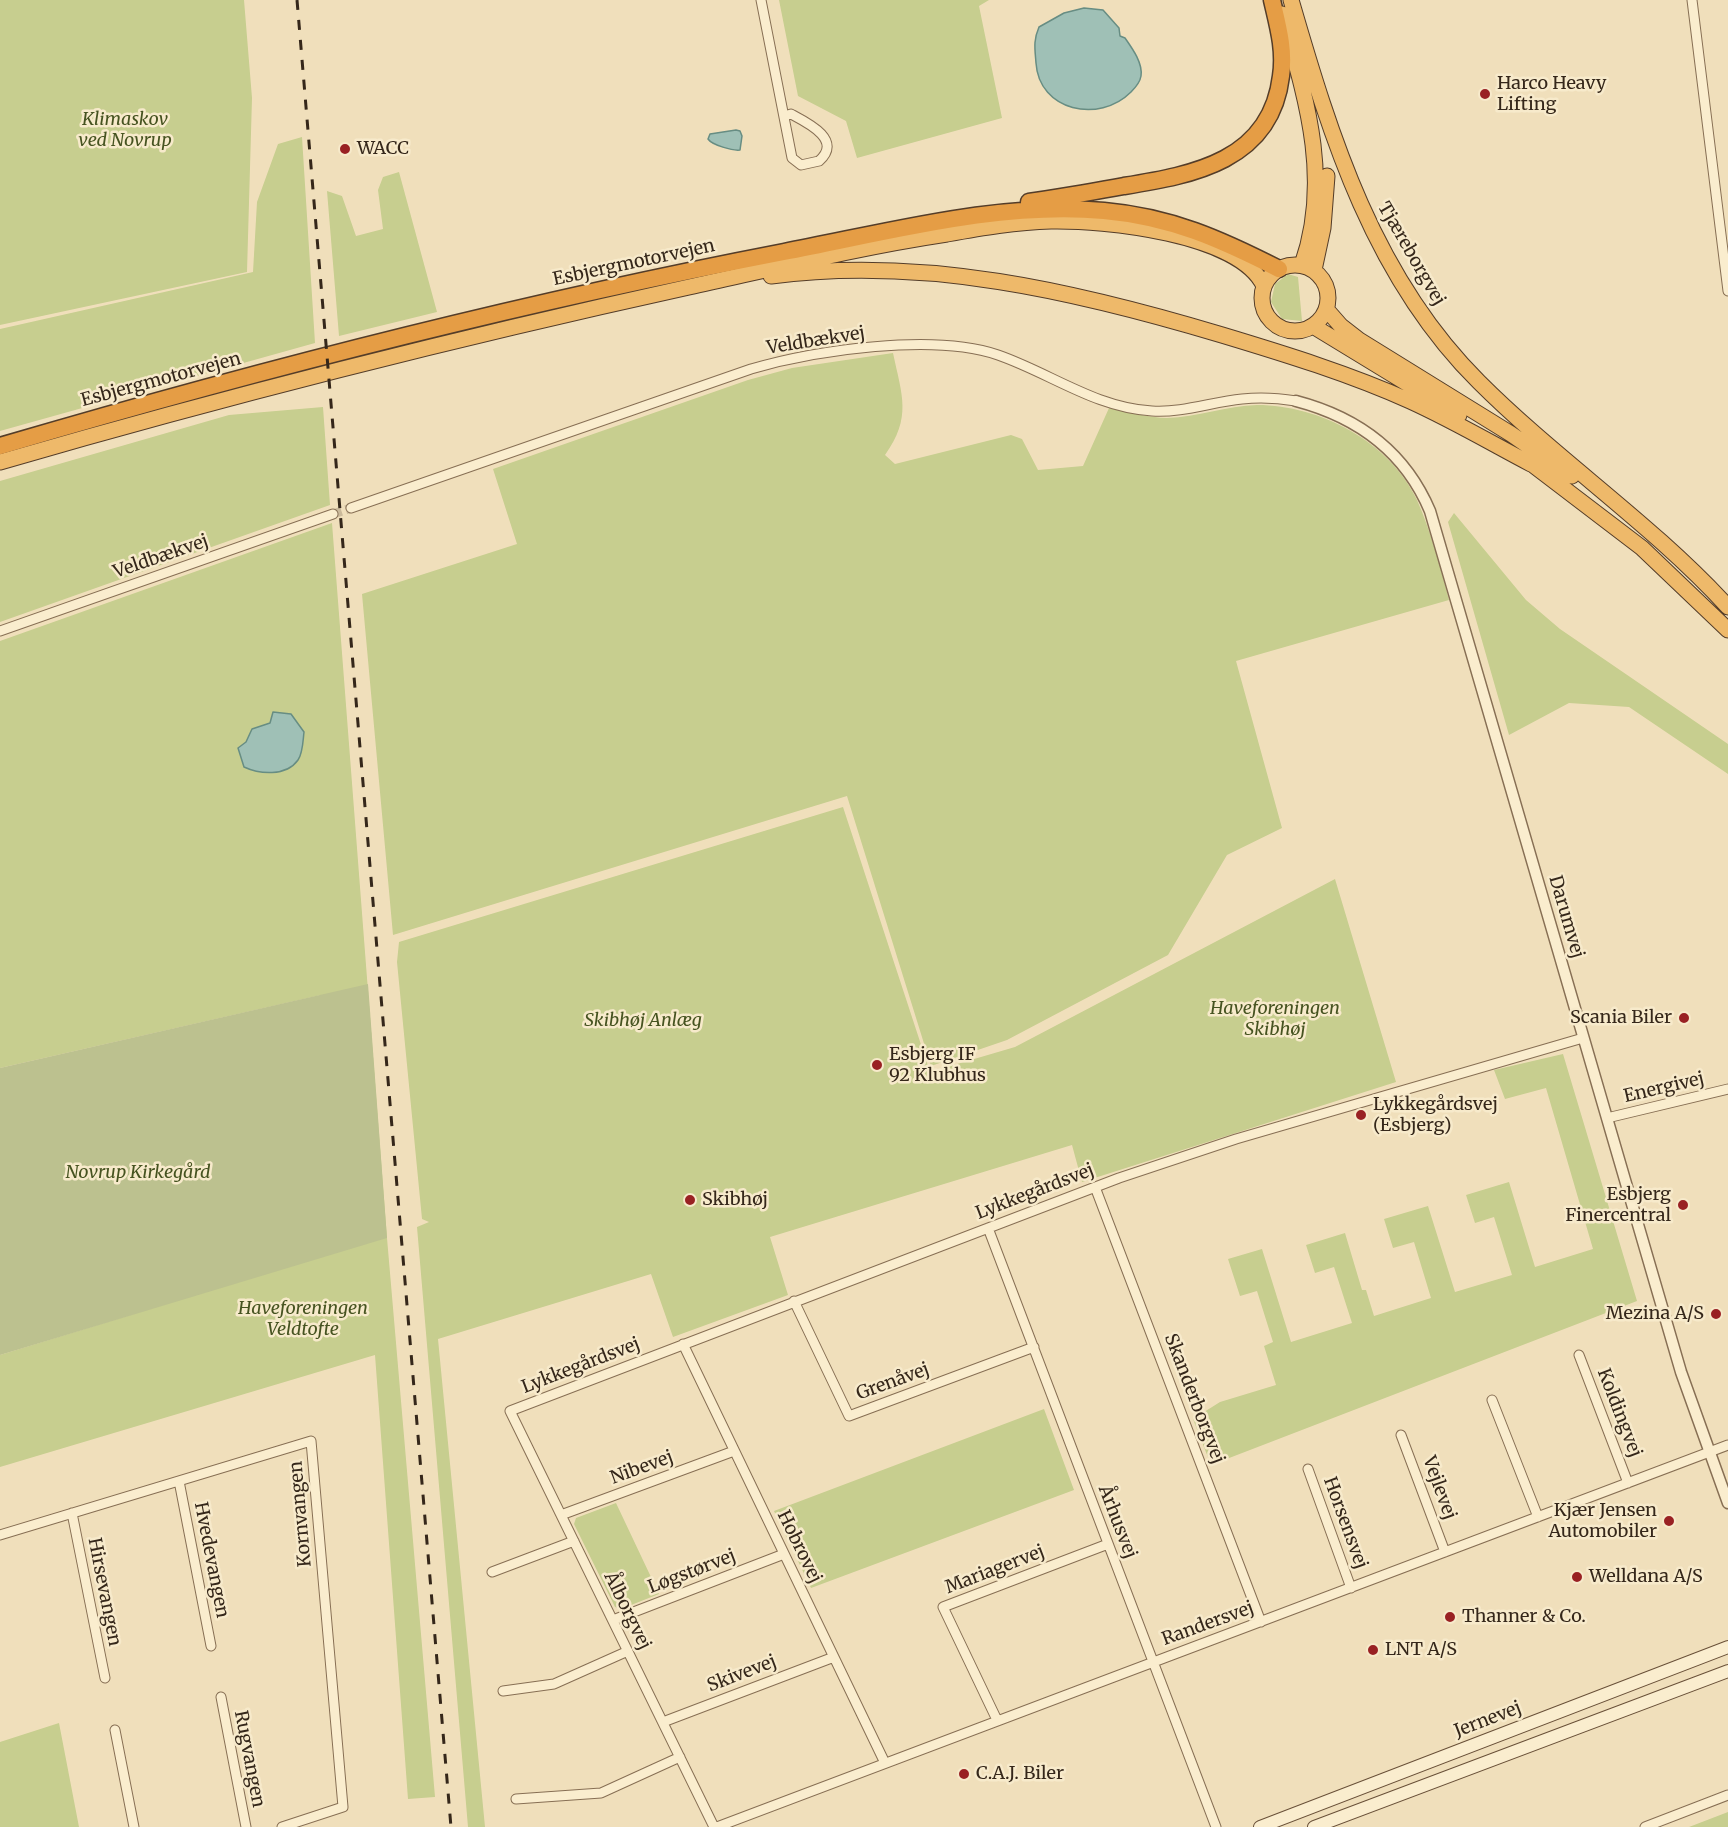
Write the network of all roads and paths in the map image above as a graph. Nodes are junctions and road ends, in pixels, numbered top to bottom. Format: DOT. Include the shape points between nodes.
graph roads {
  1 [pos="761,0"];
  2 [pos="1272,0"];
  3 [pos="1278,0"];
  4 [pos="1291,0"];
  5 [pos="1692,0"];
  6 [pos="1309,60"];
  7 [pos="784,116"];
  8 [pos="915,225"];
  9 [pos="1308,267"];
  10 [pos="1279,268"];
  11 [pos="693,286"];
  12 [pos="1264,286"];
  13 [pos="1728,291"];
  14 [pos="1327,310"];
  15 [pos="1313,326"];
  16 [pos="1296,401"];
  17 [pos="0,446"];
  18 [pos="0,462"];
  19 [pos="1531,464"];
  20 [pos="351,508"];
  21 [pos="333,514"];
  22 [pos="1636,520"];
  23 [pos="1728,607"];
  24 [pos="1728,630"];
  25 [pos="0,631"];
  26 [pos="1583,1038"];
  27 [pos="1728,1089"];
  28 [pos="1607,1118"];
  29 [pos="1095,1186"];
  30 [pos="988,1228"];
  31 [pos="794,1301"];
  32 [pos="683,1344"];
  33 [pos="1034,1347"];
  34 [pos="1579,1355"];
  35 [pos="1492,1400"];
  36 [pos="510,1411"];
  37 [pos="1401,1435"];
  38 [pos="1728,1445"];
  39 [pos="734,1451"];
  40 [pos="1709,1452"];
  41 [pos="1308,1469"];
  42 [pos="179,1481"];
  43 [pos="1628,1483"];
  44 [pos="1728,1503"];
  45 [pos="72,1513"];
  46 [pos="561,1515"];
  47 [pos="1538,1517"];
  48 [pos="0,1535"];
  49 [pos="574,1541"];
  50 [pos="1108,1544"];
  51 [pos="1445,1552"];
  52 [pos="784,1554"];
  53 [pos="492,1572"];
  54 [pos="1352,1588"];
  55 [pos="613,1620"];
  56 [pos="1261,1622"];
  57 [pos="211,1646"];
  58 [pos="1728,1647"];
  59 [pos="628,1651"];
  60 [pos="834,1657"];
  61 [pos="1153,1663"];
  62 [pos="1725,1670"];
  63 [pos="105,1678"];
  64 [pos="503,1691"];
  65 [pos="221,1697"];
  66 [pos="997,1720"];
  67 [pos="663,1722"];
  68 [pos="115,1730"];
  69 [pos="680,1757"];
  70 [pos="885,1763"];
  71 [pos="1728,1795"];
  72 [pos="516,1799"];
  73 [pos="1296,1813"];
  74 [pos="134,1827"];
  75 [pos="246,1827"];
  76 [pos="282,1827"];
  77 [pos="716,1827"];
  78 [pos="1216,1827"];
  79 [pos="1260,1827"];
  80 [pos="1281,1827"];
  81 [pos="1314,1827"];
  82 [pos="1645,1827"];
  1 -- 7 [label="street"];
  2 -- 8 [label="highway" via="1281,40 1278,95 1261,128 1231,156 1206,169 1174,178"];
  3 -- 9 [label="highway" via="1303,84 1316,157 1315,213"];
  4 -- 6 [label="highway, Tjæreborgvej"];
  5 -- 13 [label="street"];
  6 -- 9 [label="highway" via="1326,165 1323,228"];
  6 -- 22 [label="highway, Tjæreborgvej" via="1357,198 1384,255 1419,310 1478,381"];
  7 -- 7 [label="street" via="791,114 821,132 827,144 819,161 805,166 795,162"];
  8 -- 10 [label="highway, Esbjergmotorvejen" via="1030,211 1101,210 1184,225"];
  8 -- 17 [label="highway, Esbjergmotorvejen" via="692,269 400,337 168,397"];
  9 -- 10 [label="highway"];
  9 -- 14 [label="highway" via="1327,286"];
  10 -- 12 [label="highway"];
  11 -- 12 [label="highway, Esbjergmotorvejen" via="921,238 1048,221 1103,222 1160,230 1229,256 1260,276"];
  11 -- 18 [label="highway, Esbjergmotorvejen" via="429,346"];
  11 -- 19 [label="highway" via="798,272 896,269 977,277 1064,294 1215,333 1354,379 1409,401"];
  12 -- 15 [label="highway" via="1263,304 1271,320 1286,330"];
  14 -- 15 [label="highway"];
  14 -- 22 [label="highway, Tjæreborgvej" via="1359,340 1512,434"];
  15 -- 19 [label="highway" via="1505,443"];
  16 -- 20 [label="street, Veldbækvej" via="1241,399 1152,411 1096,399 998,355 952,344 862,350 795,358 751,369"];
  16 -- 26 [label="street, Darumvej" via="1331,411 1371,434 1405,468 1426,503"];
  19 -- 24 [label="highway" via="1642,548"];
  21 -- 25 [label="street, Veldbækvej"];
  22 -- 23 [label="highway, Tjæreborgvej"];
  26 -- 28 [label="street, Darumvej"];
  26 -- 29 [label="street, Lykkegårdsvej" via="1236,1139"];
  27 -- 28 [label="street, Energivej"];
  28 -- 40 [label="street, Darumvej"];
  29 -- 30 [label="street, Lykkegårdsvej"];
  29 -- 56 [label="street, Skanderborgvej"];
  30 -- 31 [label="street, Lykkegårdsvej"];
  30 -- 33 [label="street, Århusvej"];
  31 -- 32 [label="street, Lykkegårdsvej"];
  31 -- 33 [label="street, Grenåvej" via="849,1416"];
  32 -- 36 [label="street, Lykkegårdsvej"];
  32 -- 39 [label="street, Hobrovej"];
  33 -- 50 [label="street, Århusvej"];
  34 -- 43 [label="street, Koldingvej"];
  35 -- 47 [label="street"];
  36 -- 46 [label="street, Ålborgvej"];
  37 -- 51 [label="street, Vejlevej"];
  38 -- 40 [label="street"];
  39 -- 46 [label="street, Nibevej"];
  39 -- 52 [label="street, Hobrovej"];
  40 -- 43 [label="street, Randersvej"];
  40 -- 44 [label="street, Darumvej"];
  41 -- 54 [label="street, Horsensvej"];
  42 -- 45 [label="street, Kornvangen"];
  42 -- 57 [label="street, Hvedevangen"];
  42 -- 76 [label="street, Kornvangen" via="311,1442 343,1807"];
  43 -- 47 [label="street, Randersvej"];
  45 -- 48 [label="street, Kornvangen"];
  45 -- 63 [label="street, Hirsevangen"];
  46 -- 49 [label="street, Ålborgvej"];
  47 -- 51 [label="street, Randersvej"];
  49 -- 53 [label="street"];
  49 -- 55 [label="street, Ålborgvej"];
  50 -- 61 [label="street, Århusvej"];
  50 -- 66 [label="street, Mariagervej" via="943,1607"];
  51 -- 54 [label="street, Randersvej"];
  52 -- 55 [label="street, Løgstørvej"];
  52 -- 60 [label="street, Hobrovej"];
  54 -- 56 [label="street, Randersvej"];
  55 -- 59 [label="street, Ålborgvej"];
  56 -- 61 [label="street, Randersvej"];
  58 -- 73 [label="main road, Jernevej"];
  59 -- 64 [label="street" via="554,1684"];
  59 -- 67 [label="street, Ålborgvej"];
  60 -- 67 [label="street, Skivevej"];
  60 -- 70 [label="street, Hobrovej"];
  61 -- 66 [label="street, Randersvej"];
  61 -- 78 [label="street, Århusvej"];
  62 -- 81 [label="main road"];
  65 -- 75 [label="street, Rugvangen"];
  66 -- 70 [label="street, Randersvej"];
  67 -- 69 [label="street, Ålborgvej"];
  68 -- 74 [label="street"];
  69 -- 72 [label="street" via="601,1793"];
  69 -- 77 [label="street, Ålborgvej"];
  70 -- 77 [label="street, Randersvej"];
  71 -- 82 [label="street"];
  73 -- 79 [label="main road, Jernevej"];
  73 -- 80 [label="main road" via="1289,1824"];
}
